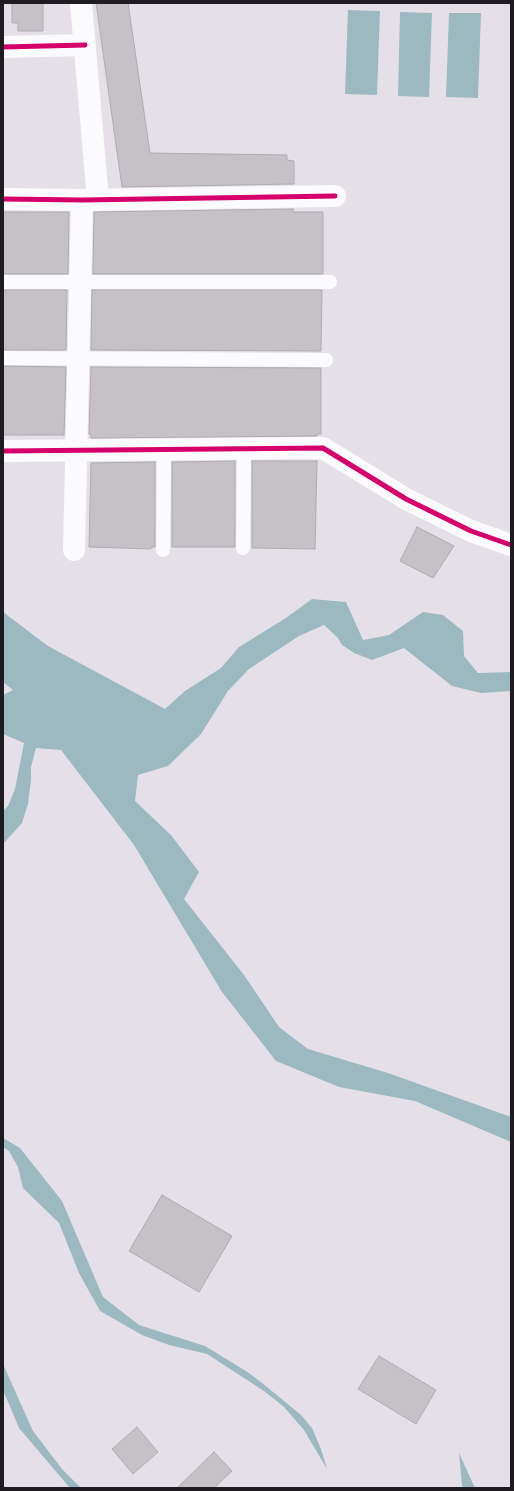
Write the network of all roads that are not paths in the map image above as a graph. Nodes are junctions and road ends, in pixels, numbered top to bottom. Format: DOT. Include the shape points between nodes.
graph roads {
  1 [pos="81,3"];
  2 [pos="85,45"];
  3 [pos="3,46"];
  4 [pos="335,196"];
  5 [pos="3,198"];
  6 [pos="90,200"];
  7 [pos="3,282"];
  8 [pos="80,282"];
  9 [pos="330,282"];
  10 [pos="3,358"];
  11 [pos="78,359"];
  12 [pos="326,360"];
  13 [pos="244,449"];
  14 [pos="76,450"];
  15 [pos="164,450"];
  16 [pos="3,451"];
  17 [pos="511,545"];
  18 [pos="243,548"];
  19 [pos="74,550"];
  20 [pos="163,550"];
  1 -- 2 [label="street"];
  2 -- 3 [label="street"];
  2 -- 6 [label="street"];
  4 -- 6 [label="street"];
  5 -- 6 [label="street"];
  6 -- 8 [label="street"];
  7 -- 8 [label="lane"];
  8 -- 9 [label="lane"];
  8 -- 11 [label="street"];
  10 -- 11 [label="lane"];
  11 -- 12 [label="lane"];
  11 -- 14 [label="street"];
  13 -- 15 [label="street"];
  13 -- 17 [label="street" via="323,448 406,499 471,531"];
  13 -- 18 [label="lane"];
  14 -- 15 [label="street"];
  14 -- 16 [label="street"];
  14 -- 19 [label="street"];
  15 -- 20 [label="lane"];
}
